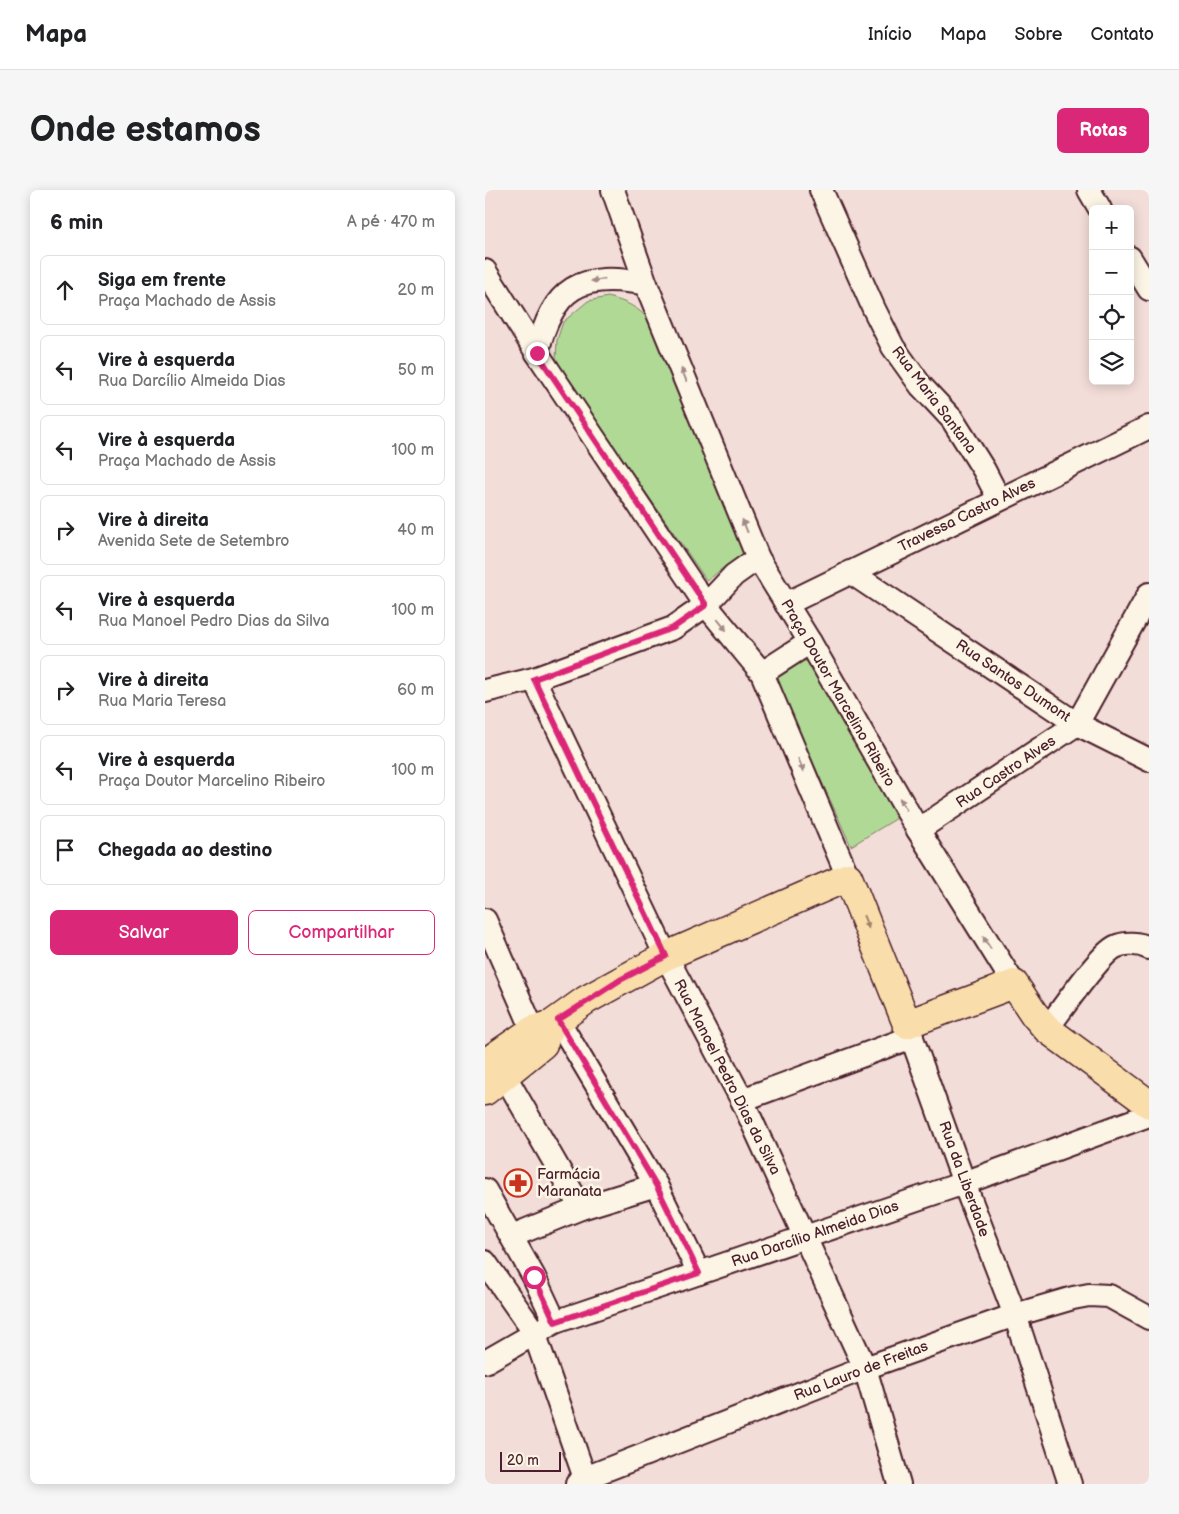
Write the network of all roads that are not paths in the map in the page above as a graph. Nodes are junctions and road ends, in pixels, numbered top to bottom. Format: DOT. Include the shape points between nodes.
graph roads {
  1 [pos="613,190"];
  2 [pos="821,190"];
  3 [pos="1089,190"];
  4 [pos="1098,205"];
  5 [pos="1134,265"];
  6 [pos="485,272"];
  7 [pos="646,284"];
  8 [pos="1149,289"];
  9 [pos="537,353"];
  10 [pos="1149,427"];
  11 [pos="999,499"];
  12 [pos="758,558"];
  13 [pos="851,572"];
  14 [pos="1149,594"];
  15 [pos="786,604"];
  16 [pos="706,605"];
  17 [pos="810,642"];
  18 [pos="762,673"];
  19 [pos="534,679"];
  20 [pos="485,691"];
  21 [pos="1077,724"];
  22 [pos="1149,760"];
  23 [pos="918,830"];
  24 [pos="848,877"];
  25 [pos="485,920"];
  26 [pos="1149,948"];
  27 [pos="666,956"];
  28 [pos="1013,984"];
  29 [pos="1047,1029"];
  30 [pos="546,1030"];
  31 [pos="910,1031"];
  32 [pos="492,1077"];
  33 [pos="742,1100"];
  34 [pos="1149,1104"];
  35 [pos="1149,1115"];
  36 [pos="964,1183"];
  37 [pos="656,1185"];
  38 [pos="485,1190"];
  39 [pos="581,1208"];
  40 [pos="512,1236"];
  41 [pos="806,1238"];
  42 [pos="485,1262"];
  43 [pos="699,1273"];
  44 [pos="1015,1315"];
  45 [pos="1149,1318"];
  46 [pos="555,1322"];
  47 [pos="534,1332"];
  48 [pos="485,1362"];
  49 [pos="865,1368"];
  50 [pos="583,1482"];
  51 [pos="899,1484"];
  52 [pos="1070,1484"];
  1 -- 7 [label="street, Praça Doutor Marcelino Ribeiro"];
  2 -- 11 [label="street, Rua Maria Santana" via="893,347 921,386 952,419"];
  3 -- 4 [label="street"];
  5 -- 8 [label="street"];
  6 -- 9 [label="street"];
  7 -- 9 [label="street, one-way" via="610,278 582,283 571,289 552,310"];
  12 -- 7 [label="street, Praça Doutor Marcelino Ribeiro, one-way"];
  9 -- 16 [label="street"];
  10 -- 11 [label="street, Travessa Castro Alves"];
  11 -- 13 [label="street, Travessa Castro Alves"];
  12 -- 15 [label="street, Praça Doutor Marcelino Ribeiro"];
  12 -- 16 [label="street" via="730,579"];
  13 -- 15 [label="street, Travessa Castro Alves"];
  13 -- 21 [label="street, Rua Santos Dumont"];
  14 -- 21 [label="street, Rua Santos Dumont"];
  15 -- 17 [label="street, Praça Doutor Marcelino Ribeiro"];
  16 -- 18 [label="street, one-way"];
  16 -- 19 [label="street" via="673,628"];
  17 -- 18 [label="street"];
  23 -- 17 [label="street, Praça Doutor Marcelino Ribeiro, one-way"];
  18 -- 24 [label="street, one-way"];
  19 -- 20 [label="street"];
  19 -- 27 [label="street, Rua Manoel Pedro Dias da Silva"];
  21 -- 22 [label="street"];
  21 -- 23 [label="street, Rua Castro Alves"];
  28 -- 23 [label="street, Praça Doutor Marcelino Ribeiro, one-way"];
  24 -- 27 [label="main road"];
  24 -- 31 [label="main road, Rua da Liberdade, one-way"];
  25 -- 30 [label="street"];
  26 -- 29 [label="street" via="1131,943 1114,947"];
  27 -- 30 [label="main road" via="611,985"];
  27 -- 33 [label="street, Rua Manoel Pedro Dias da Silva"];
  28 -- 29 [label="main road"];
  28 -- 31 [label="main road"];
  29 -- 34 [label="main road"];
  30 -- 32 [label="main road"];
  30 -- 37 [label="street"];
  31 -- 33 [label="street"];
  31 -- 36 [label="street, Rua da Liberdade"];
  32 -- 39 [label="street"];
  33 -- 41 [label="street, Rua Manoel Pedro Dias da Silva"];
  35 -- 36 [label="street, Rua Darcílio Almeida Dias"];
  36 -- 41 [label="street, Rua Darcílio Almeida Dias"];
  36 -- 44 [label="street, Rua da Liberdade"];
  37 -- 39 [label="street"];
  37 -- 43 [label="street"];
  38 -- 40 [label="street"];
  39 -- 40 [label="street"];
  40 -- 46 [label="street"];
  41 -- 43 [label="street, Rua Darcílio Almeida Dias"];
  41 -- 49 [label="street, Rua Manoel Pedro Dias da Silva"];
  42 -- 47 [label="street"];
  43 -- 46 [label="street, Rua Darcílio Almeida Dias"];
  44 -- 45 [label="street, Rua Lauro de Freitas" via="1099,1294 1109,1296"];
  44 -- 49 [label="street, Rua Lauro de Freitas"];
  44 -- 52 [label="street, Rua da Liberdade"];
  46 -- 47 [label="street, Rua Darcílio Almeida Dias"];
  47 -- 48 [label="street, Rua Darcílio Almeida Dias"];
  47 -- 50 [label="street"];
  49 -- 50 [label="street, Rua Lauro de Freitas"];
  49 -- 51 [label="street, Rua Manoel Pedro Dias da Silva"];
}
